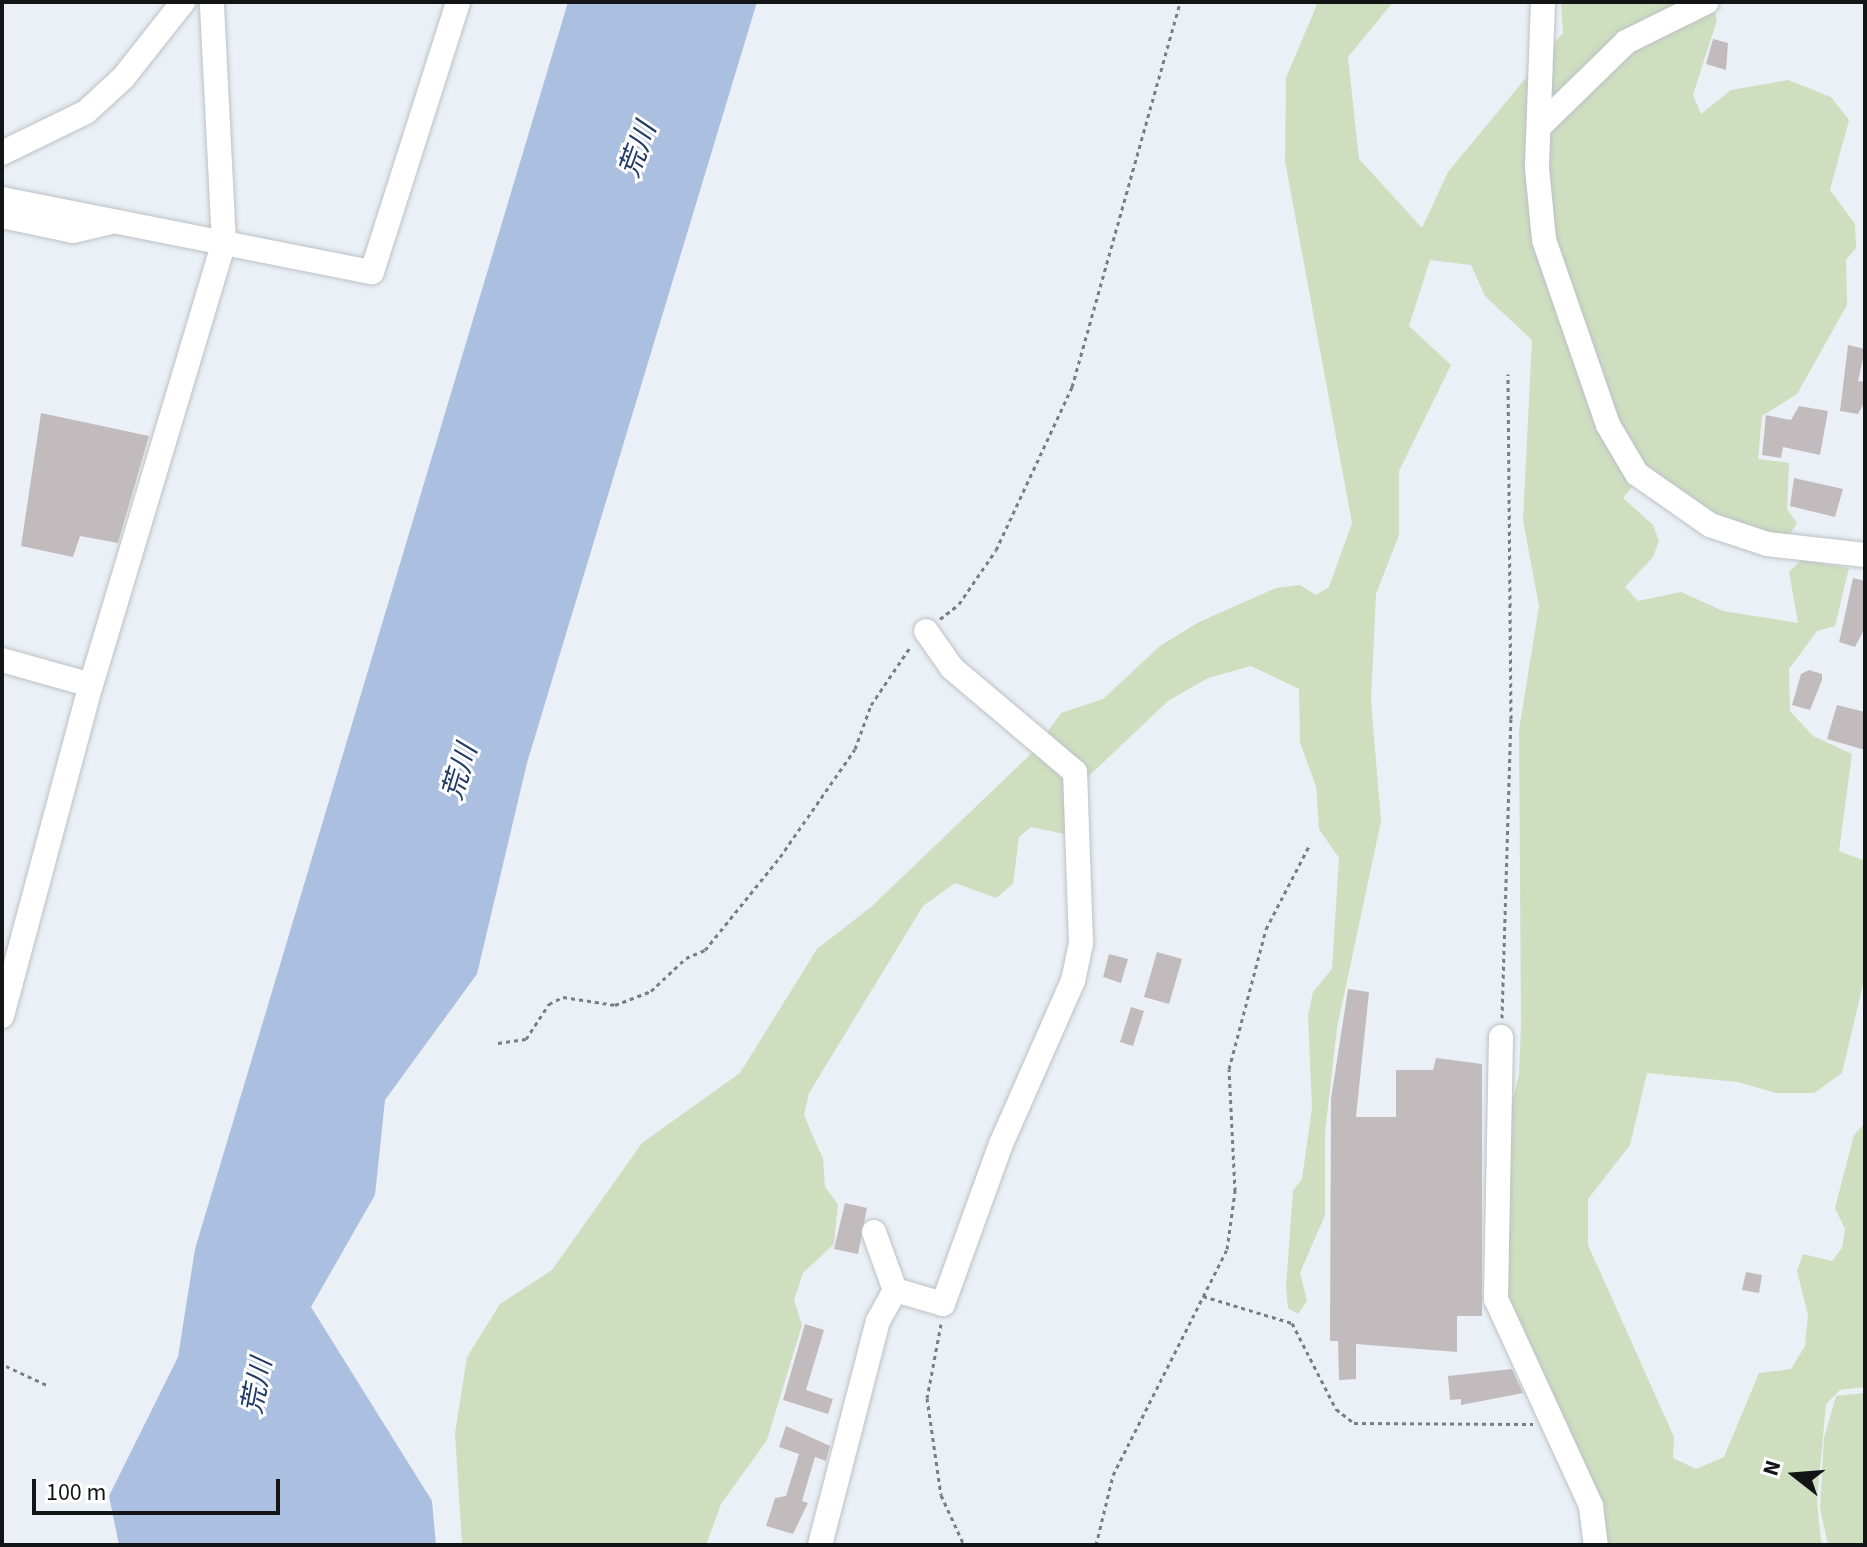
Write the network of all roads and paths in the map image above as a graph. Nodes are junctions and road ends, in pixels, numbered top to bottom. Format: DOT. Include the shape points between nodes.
graph roads {
  1 [pos="183,2"];
  2 [pos="212,2"];
  3 [pos="458,2"];
  4 [pos="1180,2"];
  5 [pos="1543,2"];
  6 [pos="1707,2"];
  7 [pos="1539,127"];
  8 [pos="2,153"];
  9 [pos="2,199"];
  10 [pos="2,216"];
  11 [pos="113,221"];
  12 [pos="224,243"];
  13 [pos="1508,374"];
  14 [pos="1865,555"];
  15 [pos="926,631"];
  16 [pos="2,660"];
  17 [pos="91,685"];
  18 [pos="1310,844"];
  19 [pos="2,1016"];
  20 [pos="1501,1037"];
  21 [pos="498,1043"];
  22 [pos="874,1232"];
  23 [pos="895,1290"];
  24 [pos="1203,1296"];
  25 [pos="943,1304"];
  26 [pos="4,1364"];
  27 [pos="2,1385"];
  28 [pos="49,1386"];
  29 [pos="1551,1421"];
  30 [pos="820,1545"];
  31 [pos="964,1545"];
  32 [pos="1096,1545"];
  33 [pos="1596,1545"];
  1 -- 8 [label="street" via="123,78 86,112"];
  2 -- 12 [label="street"];
  3 -- 12 [label="street" via="372,272"];
  4 -- 15 [label="path" via="1072,387 996,550 959,604"];
  5 -- 7 [label="street"];
  6 -- 7 [label="street" via="1626,42"];
  7 -- 14 [label="street" via="1544,240 1608,425 1637,474 1710,525 1767,544"];
  9 -- 11 [label="street"];
  10 -- 11 [label="street" via="73,231"];
  11 -- 12 [label="street"];
  12 -- 17 [label="street"];
  13 -- 20 [label="path" via="1511,719"];
  15 -- 21 [label="path" via="893,665 855,749 780,857 705,950 686,958 651,991 615,1005 563,997 549,1004 526,1039"];
  15 -- 25 [label="street" via="952,668 1075,772 1081,830 1081,943 1073,981 1001,1144"];
  16 -- 17 [label="street"];
  17 -- 19 [label="street"];
  18 -- 24 [label="path" via="1266,929 1229,1069 1233,1216 1227,1249"];
  20 -- 29 [label="street" via="1496,1299"];
  22 -- 23 [label="street"];
  23 -- 25 [label="street"];
  23 -- 30 [label="street" via="870,1348"];
  24 -- 29 [label="path" via="1292,1323 1336,1409 1354,1423"];
  24 -- 32 [label="path" via="1113,1475"];
  25 -- 31 [label="path" via="927,1398 941,1495"];
  26 -- 27 [label="path"];
  26 -- 28 [label="path"];
  29 -- 33 [label="street" via="1591,1506"];
}
